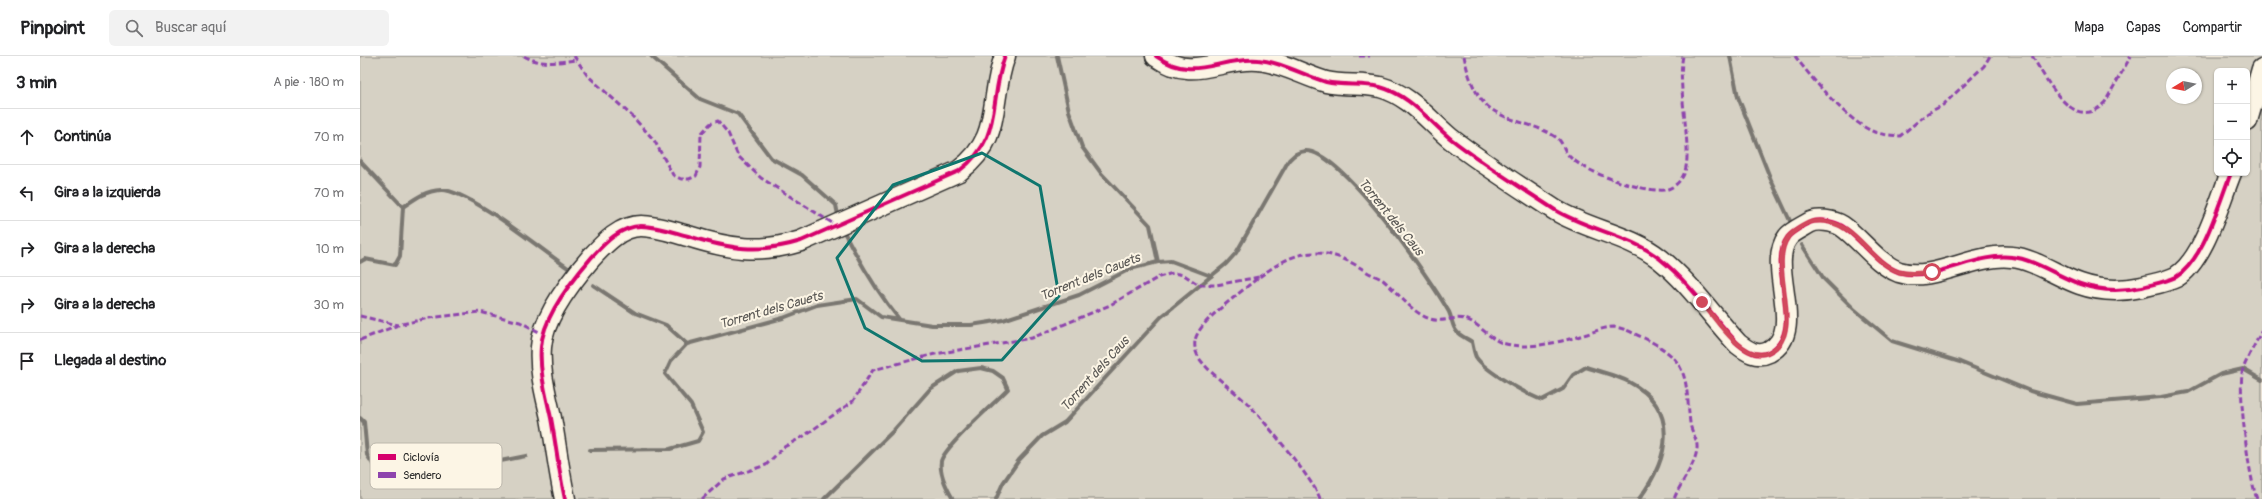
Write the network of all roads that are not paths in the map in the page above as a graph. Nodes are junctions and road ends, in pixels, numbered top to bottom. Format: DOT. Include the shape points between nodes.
graph roads {
  1 [pos="1005,56"];
  2 [pos="1156,56"];
  3 [pos="2262,69"];
  4 [pos="2250,111"];
  5 [pos="2230,176"];
  6 [pos="565,499"];
  1 -- 6 [label="street" via="1000,68 988,138 973,161 959,171 779,248 736,249 668,230 639,226 622,232 601,247 555,308 548,321 541,346 544,390"];
  2 -- 5 [label="street" via="1177,68 1192,69 1243,60 1272,62 1328,82 1378,87 1391,91 1409,101 1465,149 1556,211 1650,252 1682,278 1738,344 1757,354 1775,348 1786,328 1782,279 1783,253 1788,237 1812,221 1840,224 1878,258 1899,272 1932,272 2001,256 2015,257 2082,285 2103,289 2132,289 2160,283 2176,276 2187,266 2205,238"];
  3 -- 4 [label="street"];
}
